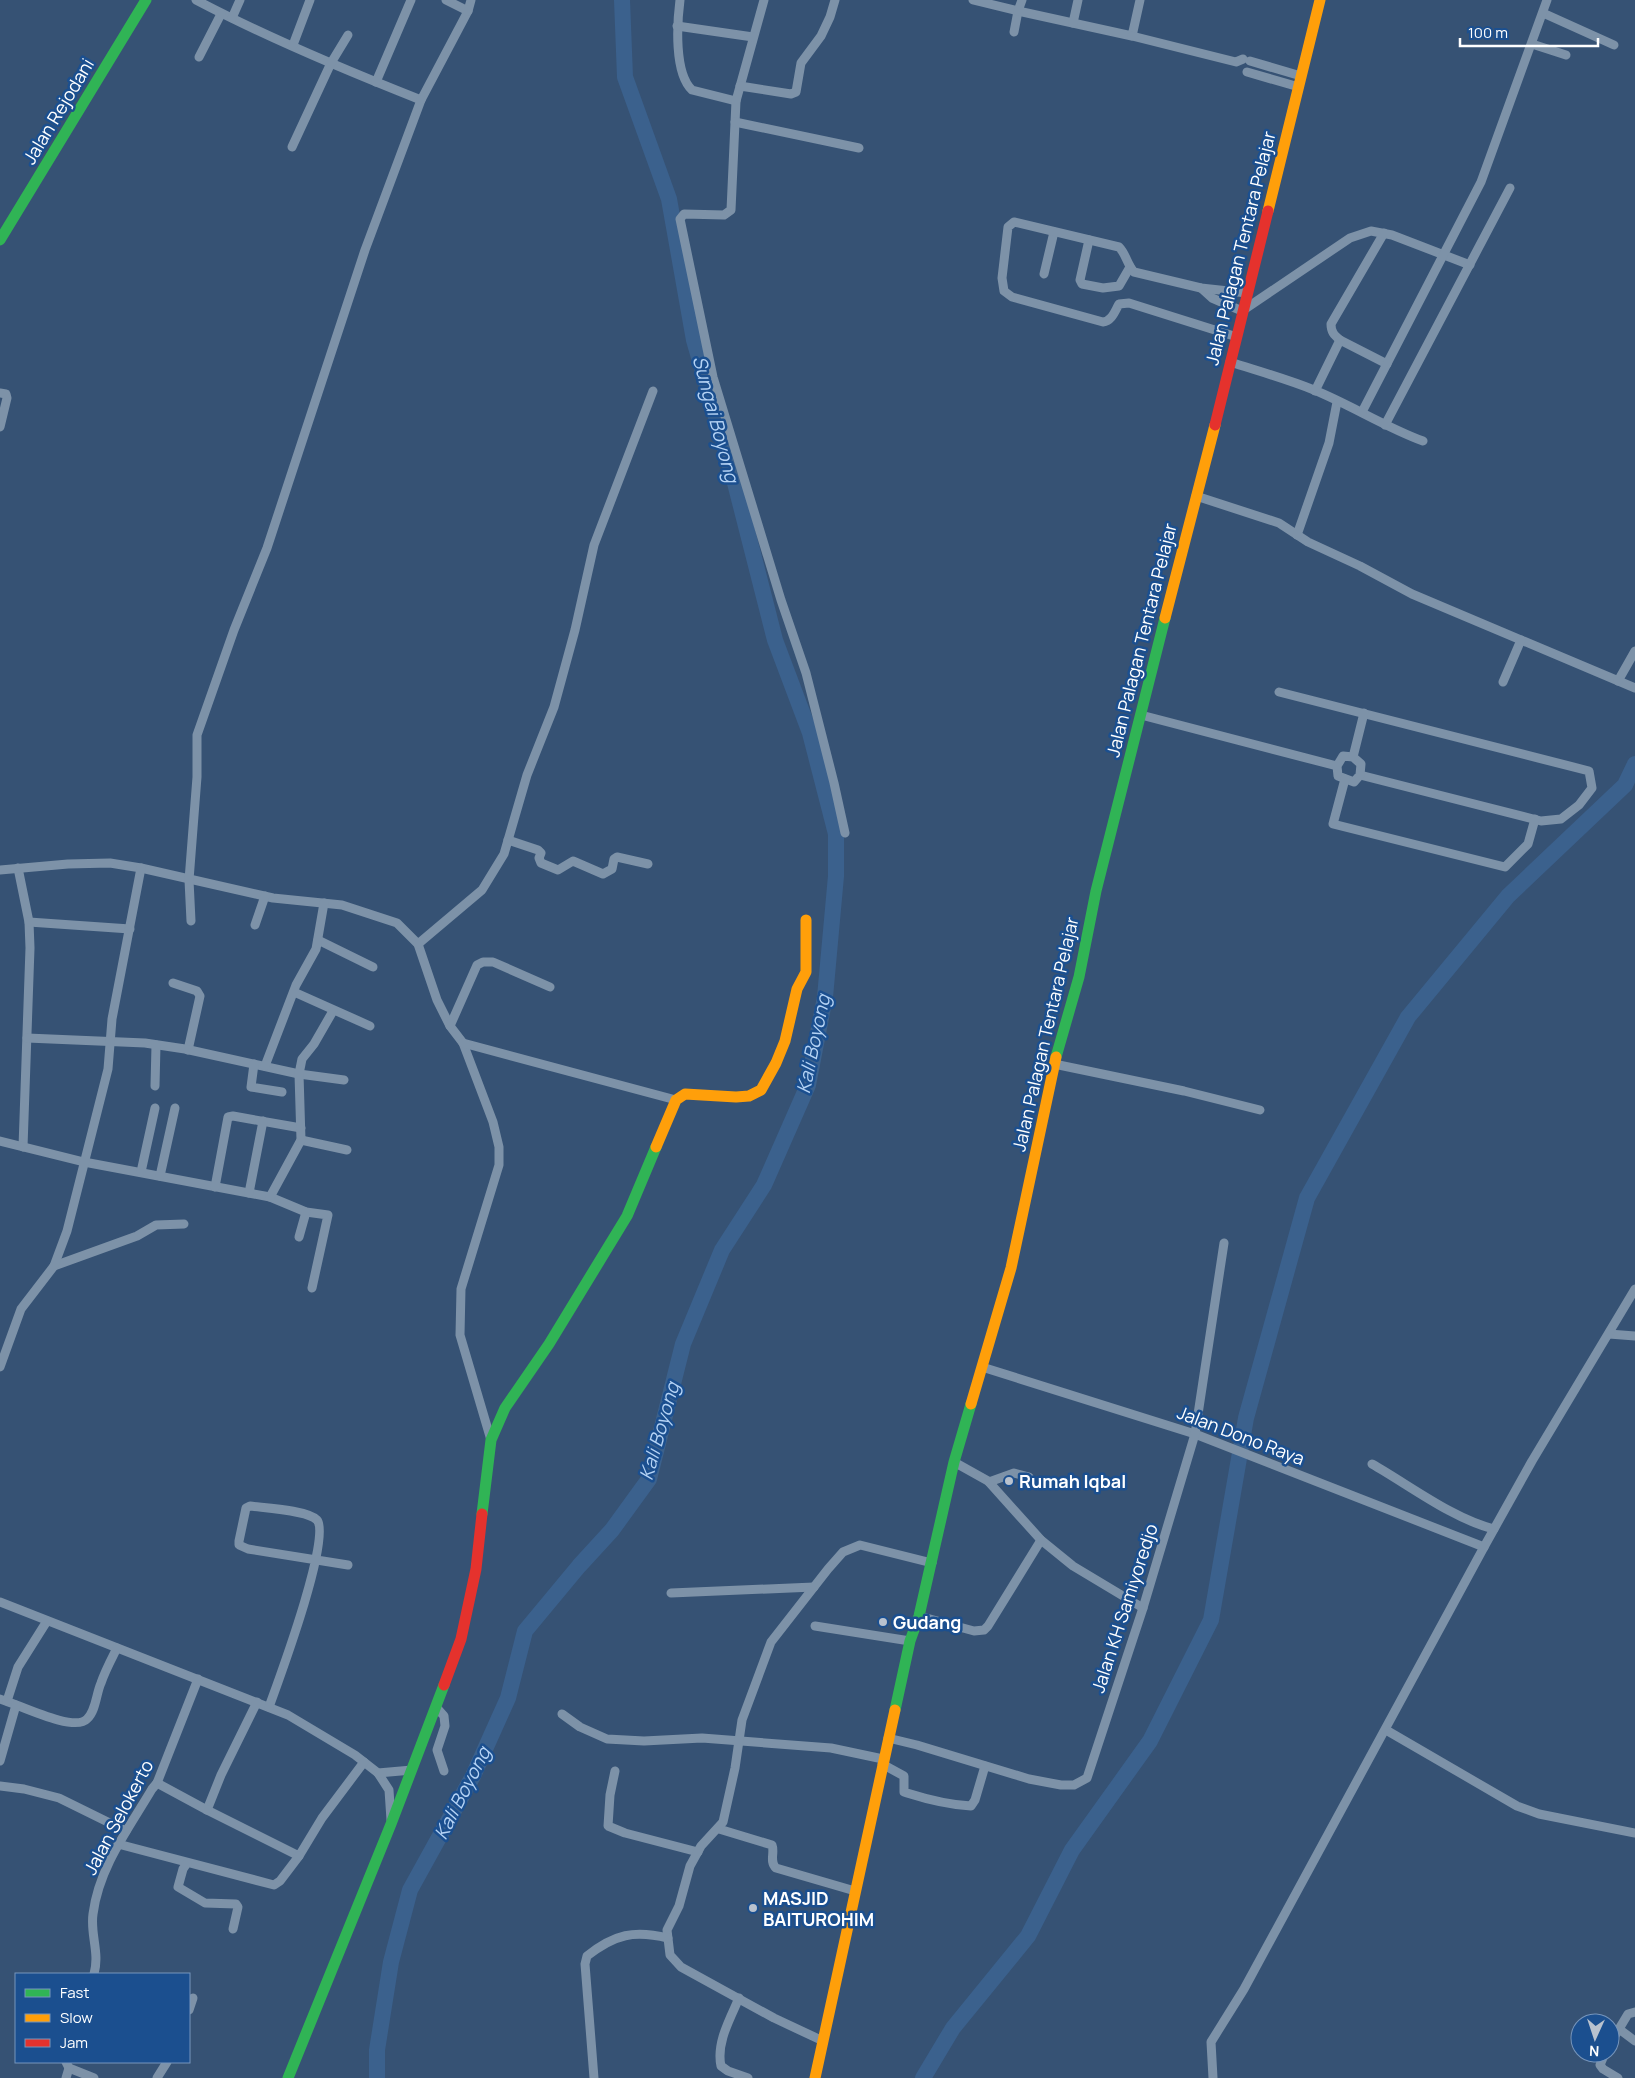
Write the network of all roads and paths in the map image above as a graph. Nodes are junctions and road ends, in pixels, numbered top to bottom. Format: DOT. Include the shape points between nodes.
graph roads {
  1 [pos="146,0"];
  2 [pos="196,0"];
  3 [pos="240,0"];
  4 [pos="310,0"];
  5 [pos="411,0"];
  6 [pos="446,0"];
  7 [pos="471,0"];
  8 [pos="680,0"];
  9 [pos="764,0"];
  10 [pos="835,0"];
  11 [pos="973,0"];
  12 [pos="1022,0"];
  13 [pos="1078,0"];
  14 [pos="1140,0"];
  15 [pos="1320,0"];
  16 [pos="1548,0"];
  17 [pos="468,11"];
  18 [pos="1018,11"];
  19 [pos="1543,13"];
  20 [pos="221,14"];
  21 [pos="232,18"];
  22 [pos="1073,23"];
  23 [pos="677,26"];
  24 [pos="1014,32"];
  25 [pos="348,35"];
  26 [pos="1132,36"];
  27 [pos="753,37"];
  28 [pos="1532,44"];
  29 [pos="1614,44"];
  30 [pos="293,46"];
  31 [pos="1566,55"];
  32 [pos="199,57"];
  33 [pos="331,63"];
  34 [pos="376,82"];
  35 [pos="1300,82"];
  36 [pos="740,86"];
  37 [pos="421,100"];
  38 [pos="736,102"];
  39 [pos="735,122"];
  40 [pos="292,147"];
  41 [pos="858,148"];
  42 [pos="1510,188"];
  43 [pos="1054,232"];
  44 [pos="1384,233"];
  45 [pos="0,240"];
  46 [pos="1089,240"];
  47 [pos="1444,254"];
  48 [pos="1470,265"];
  49 [pos="1130,267"];
  50 [pos="1044,274"];
  51 [pos="1201,288"];
  52 [pos="1247,293"];
  53 [pos="1242,311"];
  54 [pos="1237,337"];
  55 [pos="1340,340"];
  56 [pos="1230,362"];
  57 [pos="1387,364"];
  58 [pos="653,391"];
  59 [pos="1315,391"];
  60 [pos="0,393"];
  61 [pos="1337,402"];
  62 [pos="1362,412"];
  63 [pos="1385,425"];
  64 [pos="0,427"];
  65 [pos="1423,441"];
  66 [pos="1196,496"];
  67 [pos="1298,535"];
  68 [pos="1521,640"];
  69 [pos="1635,651"];
  70 [pos="1618,681"];
  71 [pos="1503,682"];
  72 [pos="1635,688"];
  73 [pos="1279,692"];
  74 [pos="1364,714"];
  75 [pos="1140,715"];
  76 [pos="1352,757"];
  77 [pos="1336,766"];
  78 [pos="1360,775"];
  79 [pos="1345,779"];
  80 [pos="1534,819"];
  81 [pos="845,833"];
  82 [pos="508,840"];
  83 [pos="648,864"];
  84 [pos="18,868"];
  85 [pos="141,868"];
  86 [pos="0,870"];
  87 [pos="189,880"];
  88 [pos="265,896"];
  89 [pos="324,903"];
  90 [pos="806,920"];
  91 [pos="190,921"];
  92 [pos="29,922"];
  93 [pos="256,925"];
  94 [pos="130,929"];
  95 [pos="318,940"];
  96 [pos="418,944"];
  97 [pos="373,967"];
  98 [pos="173,984"];
  99 [pos="550,987"];
  100 [pos="294,992"];
  101 [pos="333,1011"];
  102 [pos="370,1026"];
  103 [pos="450,1026"];
  104 [pos="27,1038"];
  105 [pos="111,1040"];
  106 [pos="463,1044"];
  107 [pos="156,1045"];
  108 [pos="188,1050"];
  109 [pos="254,1064"];
  110 [pos="1054,1064"];
  111 [pos="265,1066"];
  112 [pos="299,1074"];
  113 [pos="344,1080"];
  114 [pos="154,1086"];
  115 [pos="282,1092"];
  116 [pos="676,1100"];
  117 [pos="155,1108"];
  118 [pos="175,1108"];
  119 [pos="1260,1110"];
  120 [pos="263,1121"];
  121 [pos="301,1128"];
  122 [pos="301,1140"];
  123 [pos="0,1141"];
  124 [pos="23,1147"];
  125 [pos="347,1150"];
  126 [pos="84,1162"];
  127 [pos="141,1172"];
  128 [pos="160,1176"];
  129 [pos="215,1187"];
  130 [pos="249,1193"];
  131 [pos="270,1197"];
  132 [pos="306,1212"];
  133 [pos="184,1224"];
  134 [pos="299,1237"];
  135 [pos="1224,1244"];
  136 [pos="54,1266"];
  137 [pos="312,1288"];
  138 [pos="1635,1289"];
  139 [pos="1609,1334"];
  140 [pos="1635,1336"];
  141 [pos="982,1367"];
  142 [pos="0,1368"];
  143 [pos="1195,1434"];
  144 [pos="491,1440"];
  145 [pos="954,1462"];
  146 [pos="1372,1464"];
  147 [pos="1029,1477"];
  148 [pos="989,1482"];
  149 [pos="1494,1529"];
  150 [pos="1041,1540"];
  151 [pos="1484,1547"];
  152 [pos="316,1560"];
  153 [pos="932,1563"];
  154 [pos="348,1565"];
  155 [pos="814,1587"];
  156 [pos="671,1593"];
  157 [pos="0,1602"];
  158 [pos="1143,1608"];
  159 [pos="919,1616"];
  160 [pos="47,1621"];
  161 [pos="815,1626"];
  162 [pos="910,1641"];
  163 [pos="116,1648"];
  164 [pos="198,1679"];
  165 [pos="3,1700"];
  166 [pos="257,1702"];
  167 [pos="16,1705"];
  168 [pos="269,1707"];
  169 [pos="436,1707"];
  170 [pos="562,1714"];
  171 [pos="1386,1730"];
  172 [pos="888,1738"];
  173 [pos="738,1741"];
  174 [pos="0,1761"];
  175 [pos="364,1762"];
  176 [pos="883,1762"];
  177 [pos="985,1766"];
  178 [pos="412,1770"];
  179 [pos="444,1771"];
  180 [pos="615,1771"];
  181 [pos="378,1773"];
  182 [pos="157,1784"];
  183 [pos="0,1786"];
  184 [pos="207,1810"];
  185 [pos="391,1824"];
  186 [pos="719,1829"];
  187 [pos="126,1831"];
  188 [pos="1635,1833"];
  189 [pos="118,1844"];
  190 [pos="698,1852"];
  191 [pos="299,1856"];
  192 [pos="187,1862"];
  193 [pos="855,1891"];
  194 [pos="233,1929"];
  195 [pos="668,1938"];
  196 [pos="94,1973"];
  197 [pos="193,1998"];
  198 [pos="739,1998"];
  199 [pos="190,2007"];
  200 [pos="1635,2012"];
  201 [pos="1620,2027"];
  202 [pos="1620,2030"];
  203 [pos="823,2041"];
  204 [pos="1635,2041"];
  205 [pos="166,2063"];
  206 [pos="1601,2063"];
  207 [pos="67,2065"];
  208 [pos="66,2078"];
  209 [pos="94,2078"];
  210 [pos="157,2078"];
  211 [pos="288,2078"];
  212 [pos="594,2078"];
  213 [pos="748,2078"];
  214 [pos="815,2078"];
  215 [pos="1213,2078"];
  216 [pos="1618,2078"];
  1 -- 45 [label="main road, Jalan Rejodani"];
  2 -- 20 [label="street"];
  3 -- 21 [label="street"];
  4 -- 30 [label="street"];
  5 -- 34 [label="street"];
  6 -- 17 [label="street"];
  7 -- 17 [label="street"];
  8 -- 23 [label="street"];
  9 -- 27 [label="street"];
  10 -- 36 [label="street" via="821,36 802,63 796,92 791,94"];
  11 -- 18 [label="street"];
  12 -- 18 [label="street"];
  13 -- 22 [label="street"];
  14 -- 26 [label="street"];
  15 -- 35 [label="main road, Jalan Palagan Tentara Pelajar"];
  16 -- 19 [label="street"];
  17 -- 37 [label="street"];
  18 -- 22 [label="street"];
  18 -- 24 [label="street"];
  19 -- 28 [label="street"];
  19 -- 29 [label="street"];
  20 -- 21 [label="street"];
  20 -- 32 [label="street"];
  21 -- 30 [label="street"];
  22 -- 26 [label="street"];
  23 -- 27 [label="street"];
  23 -- 38 [label="street" via="688,86 692,90"];
  25 -- 33 [label="street"];
  26 -- 35 [label="street"];
  27 -- 36 [label="street"];
  28 -- 31 [label="street"];
  28 -- 47 [label="street" via="1481,182"];
  30 -- 33 [label="street"];
  33 -- 34 [label="street"];
  33 -- 40 [label="street"];
  34 -- 37 [label="street"];
  35 -- 52 [label="main road, Jalan Palagan Tentara Pelajar"];
  36 -- 38 [label="street"];
  37 -- 87 [label="street" via="365,250 267,548 197,735"];
  38 -- 39 [label="street"];
  39 -- 41 [label="street"];
  39 -- 81 [label="street" via="730,210 724,215 684,214 680,219 713,377 806,673"];
  42 -- 48 [label="street"];
  43 -- 46 [label="street"];
  43 -- 50 [label="street"];
  43 -- 54 [label="street" via="1010,223 1002,278 1004,291 1012,297 1103,322 1111,318 1119,304 1129,303"];
  44 -- 47 [label="street"];
  44 -- 53 [label="street" via="1371,230 1350,238"];
  44 -- 55 [label="street" via="1332,324 1331,330"];
  46 -- 49 [label="street" via="1119,247"];
  46 -- 49 [label="street" via="1080,280 1082,284 1113,288 1122,284"];
  47 -- 48 [label="street"];
  47 -- 57 [label="street"];
  48 -- 63 [label="street"];
  49 -- 51 [label="street" via="1134,272"];
  51 -- 52 [label="street"];
  51 -- 53 [label="street" via="1212,298"];
  52 -- 53 [label="main road, Jalan Palagan Tentara Pelajar"];
  53 -- 54 [label="main road, Jalan Palagan Tentara Pelajar"];
  54 -- 56 [label="main road, Jalan Palagan Tentara Pelajar"];
  55 -- 57 [label="street"];
  55 -- 59 [label="street"];
  56 -- 59 [label="street"];
  56 -- 66 [label="main road, Jalan Palagan Tentara Pelajar"];
  57 -- 62 [label="street"];
  58 -- 82 [label="street" via="594,545 554,707 527,775"];
  59 -- 61 [label="street"];
  60 -- 64 [label="street" via="6,394 7,398"];
  61 -- 62 [label="street"];
  61 -- 67 [label="street" via="1328,443"];
  62 -- 63 [label="street"];
  63 -- 65 [label="street"];
  66 -- 67 [label="street" via="1279,523"];
  66 -- 75 [label="main road, Jalan Palagan Tentara Pelajar"];
  67 -- 68 [label="street" via="1412,594"];
  68 -- 70 [label="street"];
  68 -- 71 [label="street"];
  69 -- 70 [label="street"];
  70 -- 72 [label="street"];
  73 -- 74 [label="street"];
  74 -- 76 [label="street"];
  74 -- 80 [label="street" via="1589,771 1592,788 1579,805 1561,819"];
  75 -- 77 [label="street"];
  75 -- 110 [label="main road, Jalan Palagan Tentara Pelajar" via="1096,891 1079,978"];
  76 -- 77 [label="street" via="1343,756"];
  76 -- 78 [label="street" via="1361,764"];
  77 -- 79 [label="street" via="1338,776"];
  78 -- 79 [label="street" via="1354,782"];
  78 -- 80 [label="street"];
  79 -- 80 [label="street" via="1334,824 1504,868 1528,844"];
  82 -- 83 [label="street" via="538,850 541,863 558,870 573,861 603,874 612,869 617,857"];
  82 -- 96 [label="street" via="504,854 482,890"];
  84 -- 85 [label="street" via="110,863"];
  84 -- 86 [label="street"];
  84 -- 92 [label="street"];
  85 -- 87 [label="street"];
  85 -- 94 [label="street"];
  87 -- 88 [label="street"];
  87 -- 91 [label="street"];
  88 -- 89 [label="street"];
  88 -- 93 [label="street"];
  89 -- 95 [label="street"];
  89 -- 96 [label="street" via="342,905 397,923"];
  90 -- 116 [label="main road" via="806,972 797,989 785,1041 761,1090 750,1096 736,1097 686,1094"];
  92 -- 94 [label="street"];
  92 -- 104 [label="street"];
  94 -- 105 [label="street" via="112,1019"];
  95 -- 97 [label="street"];
  95 -- 100 [label="street"];
  96 -- 103 [label="street"];
  98 -- 108 [label="street" via="198,991 200,996"];
  99 -- 103 [label="street" via="493,962 483,962 477,966"];
  100 -- 101 [label="street"];
  100 -- 111 [label="street"];
  101 -- 102 [label="street"];
  101 -- 112 [label="street" via="302,1059"];
  103 -- 106 [label="street"];
  104 -- 105 [label="street"];
  104 -- 124 [label="street"];
  105 -- 107 [label="street"];
  105 -- 126 [label="street" via="108,1069"];
  106 -- 116 [label="street"];
  106 -- 144 [label="street" via="500,1147 499,1165 461,1289 460,1335"];
  107 -- 108 [label="street"];
  107 -- 114 [label="street"];
  108 -- 109 [label="street"];
  109 -- 111 [label="street"];
  109 -- 115 [label="street" via="251,1086"];
  110 -- 119 [label="street"];
  110 -- 141 [label="main road, Jalan Palagan Tentara Pelajar" via="1011,1268"];
  111 -- 112 [label="street"];
  112 -- 113 [label="street"];
  112 -- 121 [label="street"];
  116 -- 144 [label="main road" via="628,1216 550,1344 505,1408"];
  117 -- 127 [label="street"];
  118 -- 128 [label="street"];
  120 -- 121 [label="street"];
  120 -- 129 [label="street" via="227,1118"];
  120 -- 130 [label="street"];
  121 -- 122 [label="street"];
  122 -- 125 [label="street"];
  122 -- 131 [label="street"];
  123 -- 124 [label="street"];
  124 -- 126 [label="street"];
  126 -- 127 [label="street"];
  126 -- 136 [label="street" via="67,1231"];
  127 -- 128 [label="street"];
  128 -- 129 [label="street"];
  129 -- 130 [label="street"];
  130 -- 131 [label="street"];
  131 -- 132 [label="street"];
  132 -- 134 [label="street"];
  132 -- 137 [label="street" via="328,1215"];
  133 -- 136 [label="street" via="156,1225 137,1236"];
  135 -- 143 [label="street, Jalan KH Samiyoredjo"];
  136 -- 142 [label="street" via="21,1309"];
  138 -- 139 [label="street"];
  139 -- 140 [label="street"];
  139 -- 149 [label="street"];
  141 -- 143 [label="street, Jalan Dono Raya"];
  141 -- 145 [label="main road, Jalan Palagan Tentara Pelajar"];
  143 -- 151 [label="street, Jalan Dono Raya"];
  143 -- 158 [label="street, Jalan KH Samiyoredjo"];
  144 -- 169 [label="main road" via="476,1569 461,1639"];
  145 -- 148 [label="street"];
  145 -- 153 [label="main road, Jalan Palagan Tentara Pelajar"];
  146 -- 149 [label="street" via="1453,1512"];
  147 -- 148 [label="street" via="1014,1473"];
  148 -- 150 [label="street"];
  149 -- 151 [label="street"];
  150 -- 158 [label="street" via="1073,1566"];
  150 -- 159 [label="street" via="984,1630 974,1631"];
  151 -- 171 [label="street"];
  152 -- 152 [label="street" via="239,1544 246,1508 307,1515 316,1520 320,1526"];
  152 -- 154 [label="street"];
  152 -- 168 [label="street" via="294,1640"];
  153 -- 155 [label="street" via="860,1545 843,1552"];
  153 -- 159 [label="main road, Jalan Palagan Tentara Pelajar"];
  155 -- 156 [label="street"];
  155 -- 173 [label="street" via="771,1642 742,1720"];
  157 -- 160 [label="street"];
  158 -- 177 [label="street, Jalan KH Samiyoredjo" via="1087,1778 1074,1785 1061,1785"];
  159 -- 162 [label="main road, Jalan Palagan Tentara Pelajar"];
  160 -- 163 [label="street"];
  160 -- 165 [label="street" via="18,1666"];
  161 -- 162 [label="street"];
  162 -- 172 [label="main road, Jalan Palagan Tentara Pelajar"];
  163 -- 164 [label="street"];
  163 -- 167 [label="street" via="87,1720 67,1722"];
  164 -- 166 [label="street"];
  164 -- 182 [label="street, Jalan Selokerto"];
  165 -- 167 [label="street"];
  166 -- 168 [label="street"];
  166 -- 184 [label="street"];
  167 -- 174 [label="street"];
  168 -- 175 [label="street" via="288,1715"];
  169 -- 178 [label="main road"];
  169 -- 179 [label="street" via="444,1716 445,1726 437,1750"];
  170 -- 173 [label="street" via="580,1728 607,1739"];
  171 -- 188 [label="street" via="1539,1814"];
  171 -- 215 [label="street" via="1244,1989 1211,2042"];
  172 -- 176 [label="main road, Jalan Palagan Tentara Pelajar"];
  172 -- 177 [label="street, Jalan KH Samiyoredjo"];
  173 -- 176 [label="street" via="831,1748"];
  173 -- 186 [label="street" via="728,1806"];
  175 -- 181 [label="street"];
  175 -- 191 [label="street" via="322,1818"];
  176 -- 177 [label="street" via="904,1776 904,1792 971,1806"];
  176 -- 193 [label="main road, Jalan Palagan Tentara Pelajar"];
  178 -- 181 [label="street"];
  178 -- 185 [label="main road"];
  180 -- 190 [label="street" via="608,1826"];
  181 -- 185 [label="street" via="389,1790"];
  182 -- 184 [label="street"];
  182 -- 187 [label="street, Jalan Selokerto"];
  183 -- 187 [label="street" via="59,1798"];
  184 -- 191 [label="street"];
  185 -- 211 [label="main road"];
  186 -- 190 [label="street"];
  186 -- 193 [label="street" via="772,1845 772,1861 776,1868"];
  187 -- 189 [label="street, Jalan Selokerto"];
  189 -- 192 [label="street"];
  189 -- 196 [label="street, Jalan Selokerto" via="98,1890 93,1913 97,1950"];
  190 -- 195 [label="street" via="667,1930"];
  191 -- 192 [label="street" via="274,1885"];
  192 -- 194 [label="street" via="178,1887 205,1903 236,1904"];
  193 -- 203 [label="main road, Jalan Palagan Tentara Pelajar"];
  195 -- 198 [label="street" via="670,1955 680,1967"];
  195 -- 212 [label="street" via="644,1933 628,1934 587,1956"];
  197 -- 199 [label="street"];
  198 -- 203 [label="street"];
  198 -- 213 [label="street" via="719,2059 721,2066 728,2071"];
  200 -- 201 [label="street" via="1628,2014"];
  202 -- 204 [label="street"];
  203 -- 214 [label="main road, Jalan Palagan Tentara Pelajar"];
  205 -- 210 [label="street"];
  206 -- 216 [label="street" via="1603,2069"];
  207 -- 208 [label="street"];
  207 -- 209 [label="street"];
}
